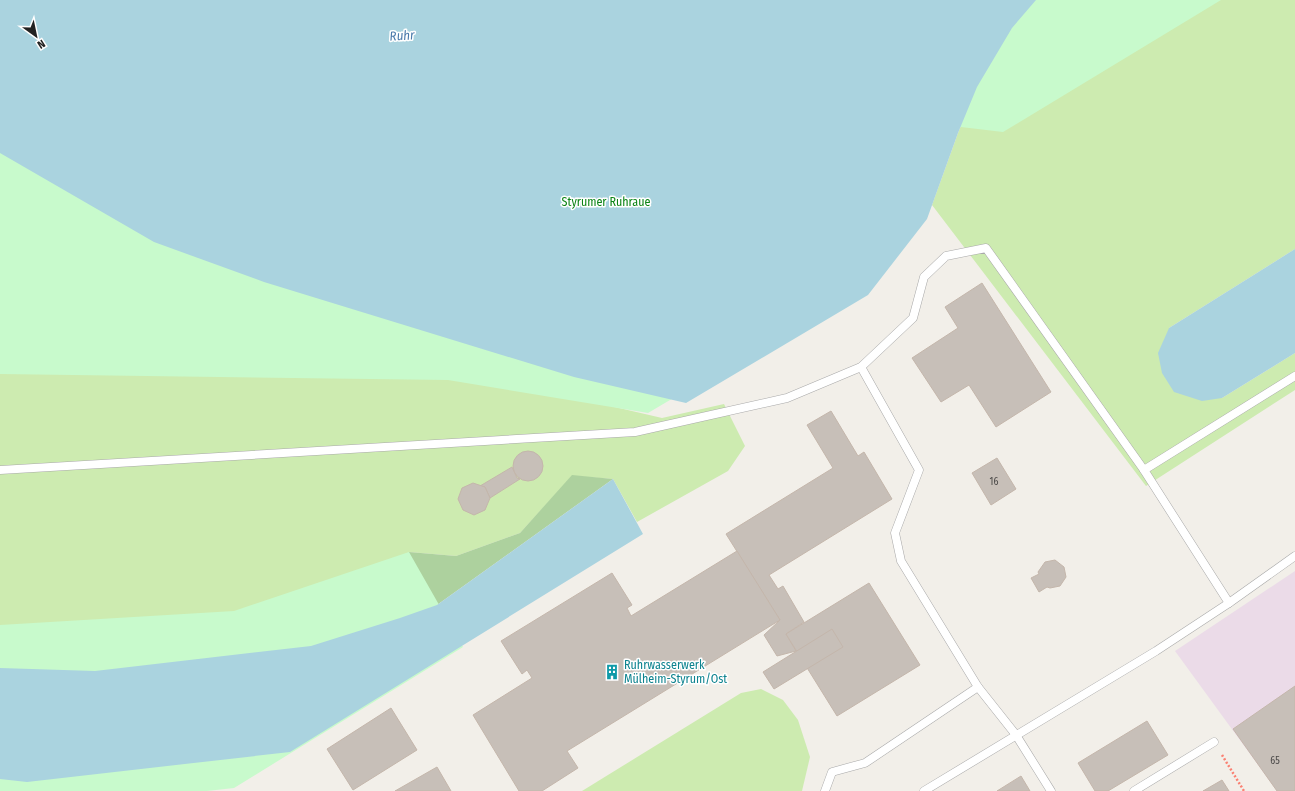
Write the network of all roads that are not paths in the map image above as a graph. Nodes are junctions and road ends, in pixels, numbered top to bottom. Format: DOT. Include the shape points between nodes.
graph roads {
  1 [pos="861,367"];
  2 [pos="1295,376"];
  3 [pos="0,470"];
  4 [pos="1144,470"];
  5 [pos="1295,556"];
  6 [pos="1229,603"];
  7 [pos="978,688"];
  8 [pos="1016,735"];
  9 [pos="1214,742"];
  10 [pos="825,791"];
  11 [pos="924,791"];
  12 [pos="1051,791"];
  13 [pos="1134,791"];
  1 -- 3 [label="lane" via="787,398 635,432"];
  1 -- 4 [label="lane" via="913,318 924,276 946,256 986,248"];
  1 -- 7 [label="lane" via="919,470 895,533 901,561"];
  2 -- 4 [label="lane"];
  4 -- 6 [label="lane"];
  5 -- 6 [label="lane"];
  6 -- 8 [label="lane" via="1156,651"];
  7 -- 8 [label="lane"];
  7 -- 10 [label="lane" via="865,763 832,772"];
  8 -- 11 [label="lane"];
  8 -- 12 [label="lane"];
  9 -- 13 [label="lane"];
}
